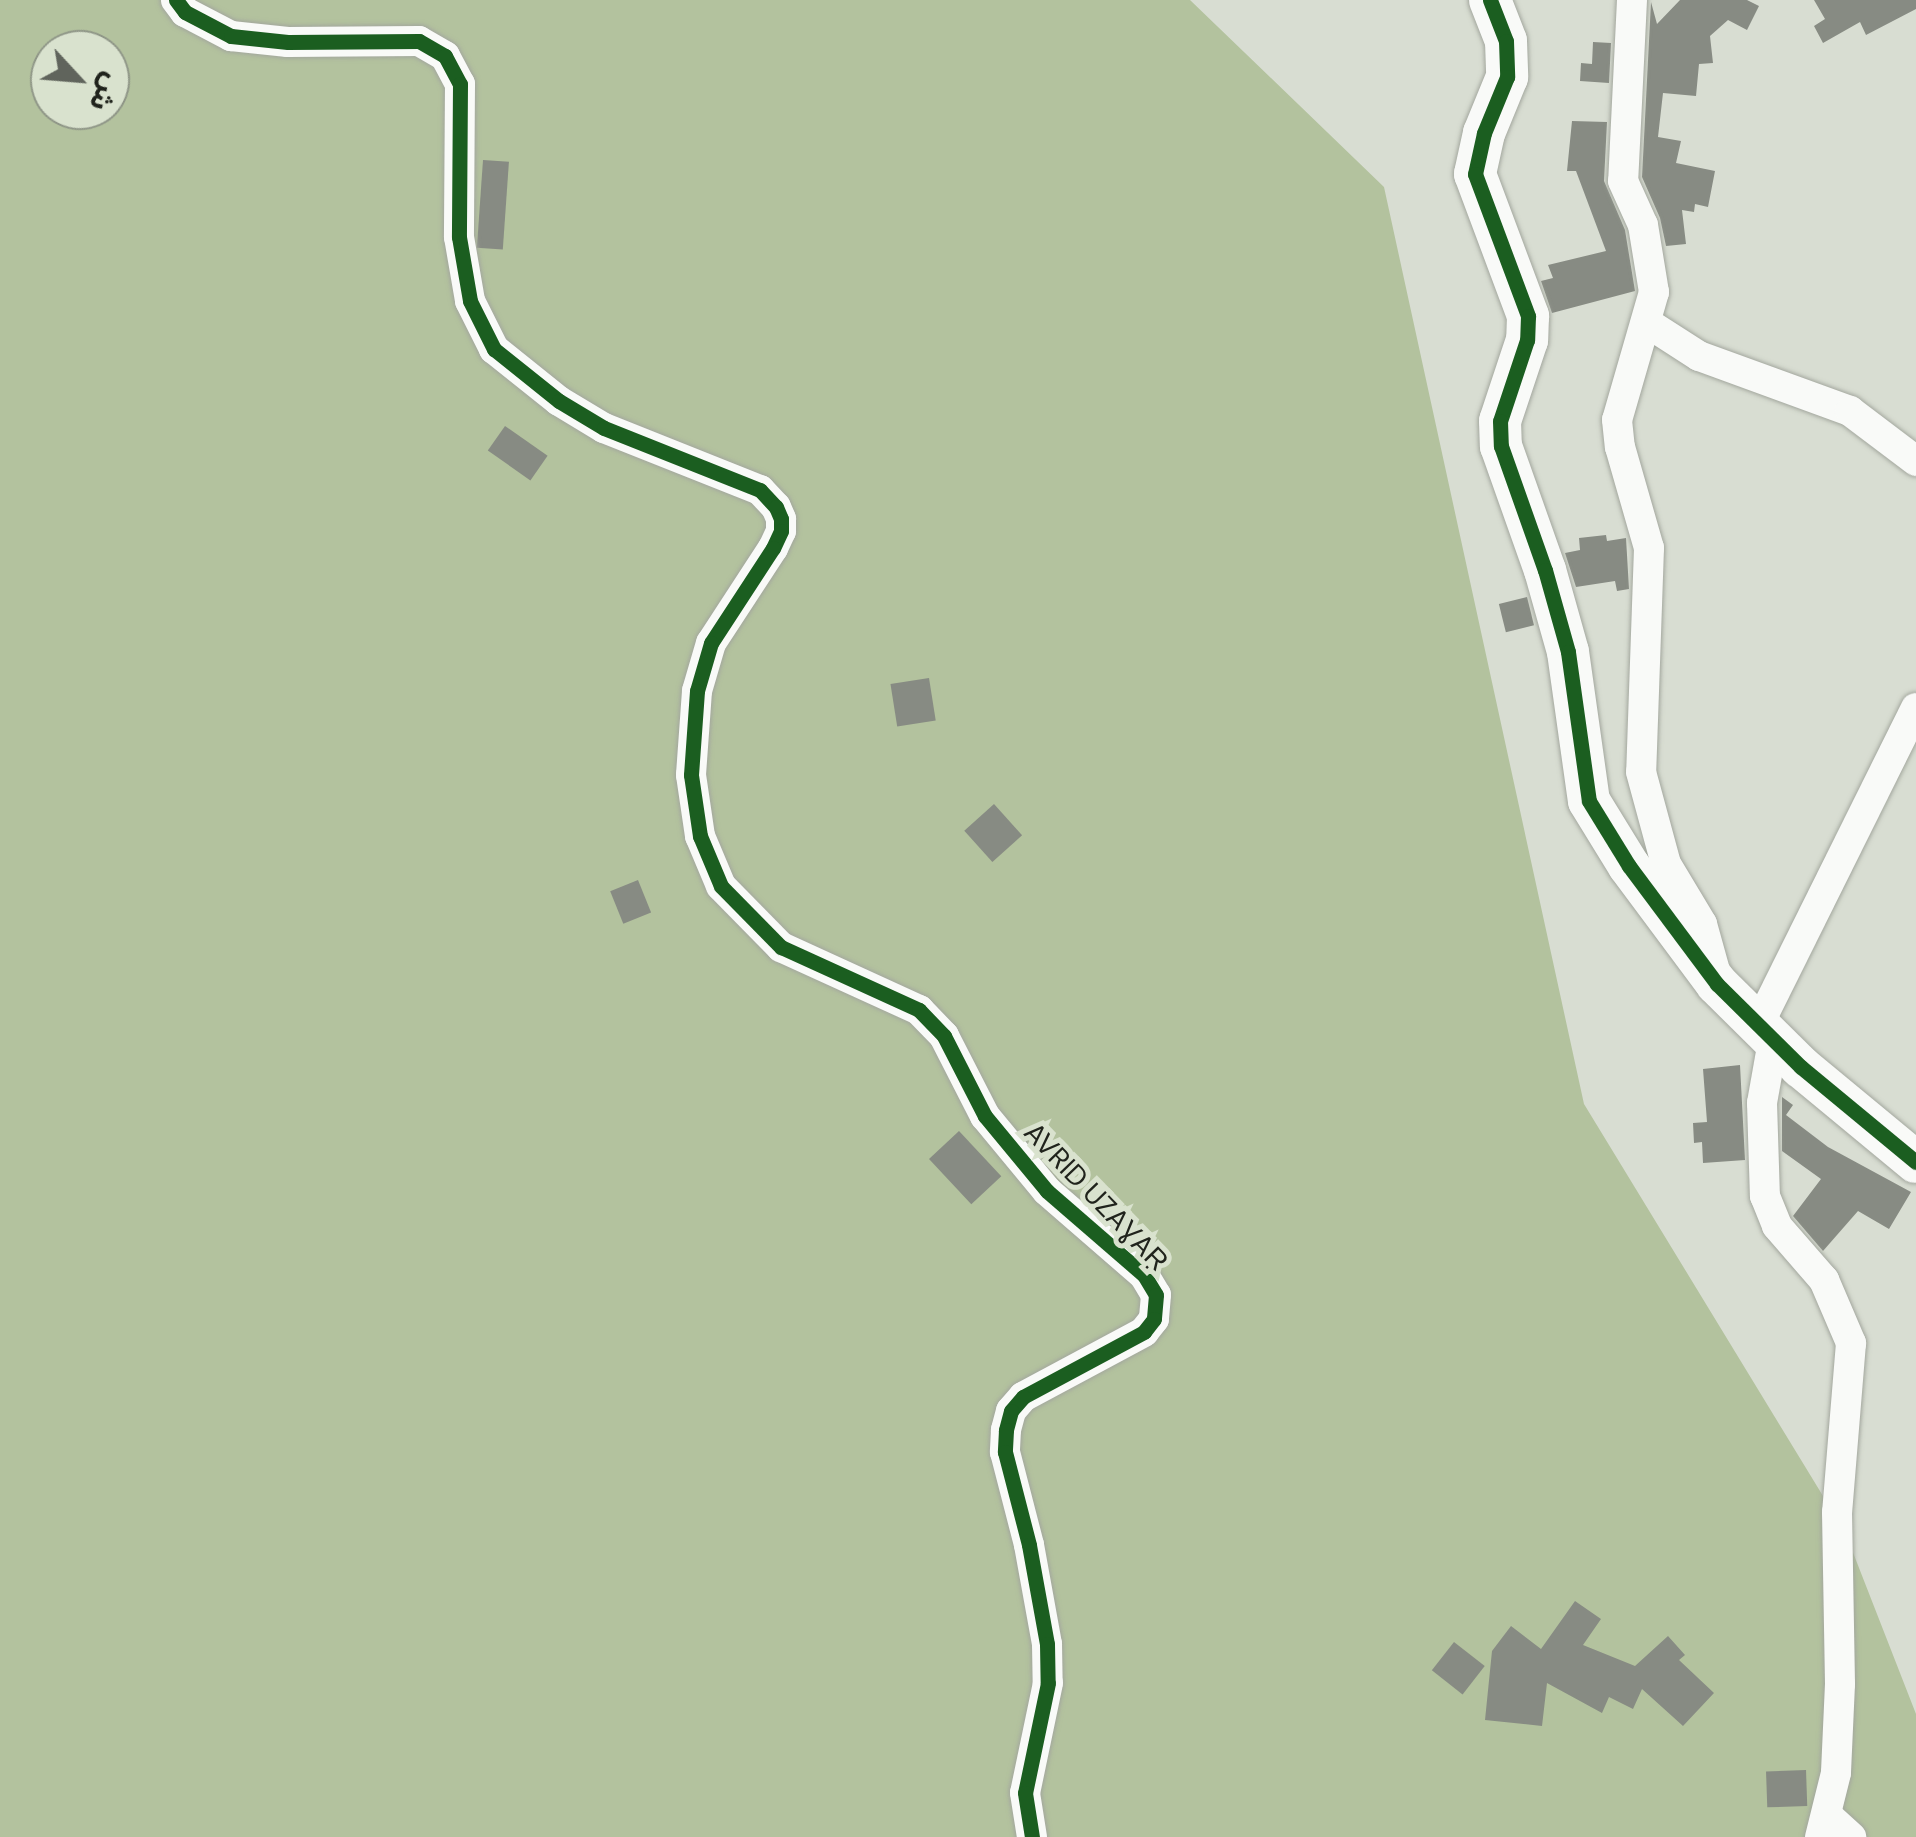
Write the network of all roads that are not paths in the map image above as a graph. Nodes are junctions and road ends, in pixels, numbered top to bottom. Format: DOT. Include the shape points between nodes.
graph roads {
  1 [pos="176,0"];
  2 [pos="1490,0"];
  3 [pos="1632,0"];
  4 [pos="1646,322"];
  5 [pos="1916,461"];
  6 [pos="1916,708"];
  7 [pos="1717,984"];
  8 [pos="1766,1034"];
  9 [pos="1916,1162"];
  10 [pos="1834,1830"];
  11 [pos="1032,1837"];
  1 -- 11 [label="street, AVRID UZAƔAṚ" via="184,12 231,36 419,41 446,56 460,84 459,238 470,301 494,348 593,422 760,490 781,519 773,548 710,643 697,691 691,776 700,836 721,886 782,947 919,1010 944,1036 985,1116 1047,1191 1144,1275 1156,1295 1154,1319 1144,1332 1023,1396 1006,1430 1004,1452 1047,1644 1048,1684 1028,1766"];
  2 -- 7 [label="street" via="1506,41 1506,78 1475,174 1528,316 1528,340 1500,421 1501,446 1568,652 1588,801"];
  3 -- 4 [label="street" via="1623,181 1648,247 1654,292"];
  4 -- 5 [label="street" via="1717,363 1850,411"];
  4 -- 7 [label="street" via="1617,420 1649,548 1641,772 1666,864 1702,924"];
  6 -- 8 [label="street"];
  7 -- 8 [label="street"];
  8 -- 9 [label="street"];
  8 -- 10 [label="street" via="1764,1196 1777,1226 1824,1280 1851,1343 1837,1512"];
}
